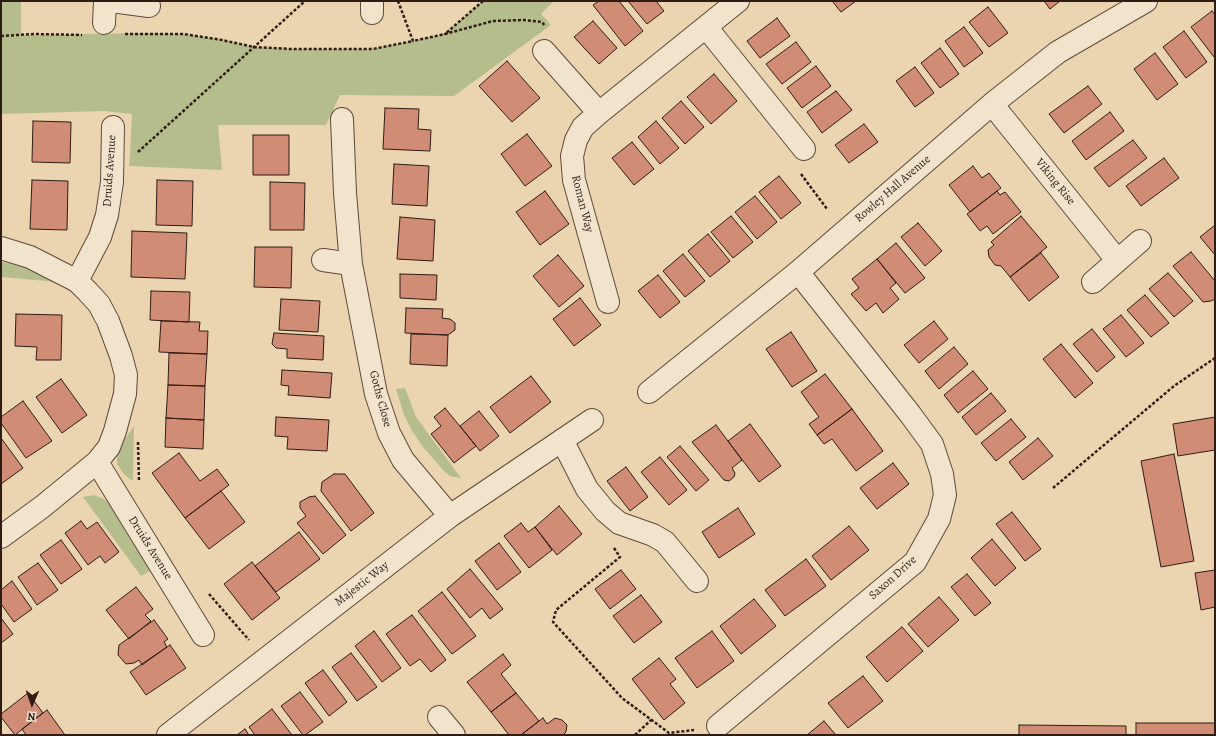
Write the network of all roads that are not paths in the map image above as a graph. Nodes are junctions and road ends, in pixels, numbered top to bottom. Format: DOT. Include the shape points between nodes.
graph roads {
  1 [pos="105,1"];
  2 [pos="111,1"];
  3 [pos="738,1"];
  4 [pos="1146,1"];
  5 [pos="149,6"];
  6 [pos="104,23"];
  7 [pos="706,26"];
  8 [pos="544,51"];
  9 [pos="992,104"];
  10 [pos="599,113"];
  11 [pos="342,119"];
  12 [pos="113,127"];
  13 [pos="804,149"];
  14 [pos="1140,241"];
  15 [pos="1,248"];
  16 [pos="323,260"];
  17 [pos="1117,260"];
  18 [pos="351,264"];
  19 [pos="798,272"];
  20 [pos="77,281"];
  21 [pos="1093,282"];
  22 [pos="608,302"];
  23 [pos="649,392"];
  24 [pos="592,420"];
  25 [pos="562,440"];
  26 [pos="96,462"];
  27 [pos="450,516"];
  28 [pos="1,537"];
  29 [pos="697,581"];
  30 [pos="203,635"];
  31 [pos="439,718"];
  32 [pos="718,726"];
  33 [pos="171,734"];
  34 [pos="454,735"];
  1 -- 6 [label="street"];
  2 -- 5 [label="street"];
  3 -- 7 [label="street, Roman Way"];
  4 -- 9 [label="street, Rowley Hall Avenue" via="1058,52"];
  7 -- 10 [label="street, Roman Way"];
  7 -- 13 [label="street"];
  8 -- 10 [label="street"];
  9 -- 17 [label="street, Viking Rise"];
  9 -- 19 [label="street, Rowley Hall Avenue"];
  10 -- 22 [label="street, Roman Way" via="583,127 572,156 574,180"];
  11 -- 18 [label="street, Goths Close" via="344,193"];
  12 -- 20 [label="street, Druids Avenue" via="112,182 107,215 100,237"];
  14 -- 17 [label="street"];
  15 -- 20 [label="street" via="30,257"];
  16 -- 18 [label="street"];
  17 -- 21 [label="street"];
  18 -- 27 [label="street, Goths Close" via="376,394 389,433 403,460"];
  19 -- 23 [label="street, Rowley Hall Avenue"];
  19 -- 32 [label="street, Saxon Drive" via="932,444 942,474 945,495 939,519 915,562"];
  20 -- 26 [label="street" via="99,304 108,321 126,375 125,394 115,431 109,447"];
  24 -- 25 [label="street, Majestic Way"];
  25 -- 27 [label="street, Majestic Way"];
  25 -- 29 [label="street" via="587,489 605,511 619,523 665,542"];
  26 -- 28 [label="street"];
  26 -- 30 [label="street, Druids Avenue"];
  27 -- 33 [label="street, Majestic Way"];
  31 -- 34 [label="street"];
}
